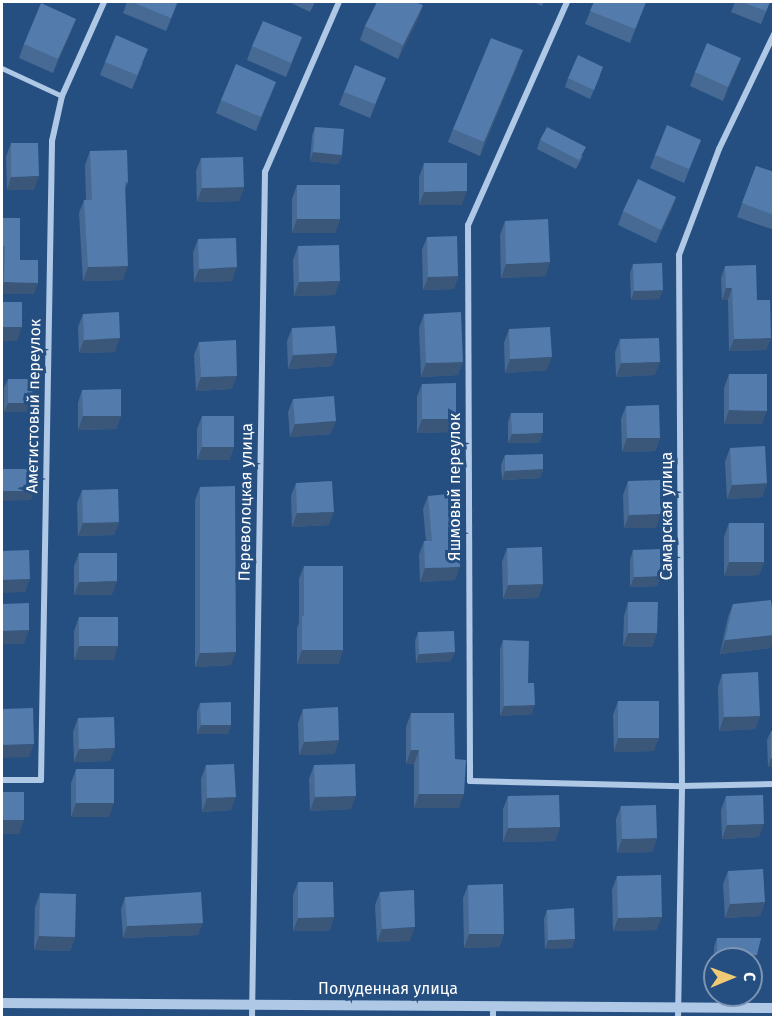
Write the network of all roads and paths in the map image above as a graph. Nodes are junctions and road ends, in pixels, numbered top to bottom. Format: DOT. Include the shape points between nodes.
graph roads {
  1 [pos="104,2"];
  2 [pos="339,2"];
  3 [pos="567,2"];
  4 [pos="774,34"];
  5 [pos="2,68"];
  6 [pos="62,96"];
  7 [pos="2,780"];
  8 [pos="774,784"];
  9 [pos="682,786"];
  10 [pos="2,1004"];
  11 [pos="252,1004"];
  12 [pos="493,1005"];
  13 [pos="774,1008"];
  14 [pos="678,1012"];
  15 [pos="252,1017"];
  16 [pos="493,1017"];
  1 -- 6 [label="street, Аметистовый переулок"];
  2 -- 11 [label="street, Переволоцкая улица" via="265,172"];
  3 -- 9 [label="street, Яшмовый переулок" via="468,225 470,781"];
  4 -- 9 [label="street, Самарская улица" via="719,149 679,255"];
  5 -- 6 [label="lane"];
  6 -- 7 [label="street, Аметистовый переулок" via="52,141 41,780"];
  8 -- 9 [label="street"];
  9 -- 14 [label="street, Самарская улица"];
  10 -- 11 [label="street, Полуденная улица"];
  11 -- 12 [label="street, Полуденная улица"];
  11 -- 15 [label="street, Переволоцкая улица"];
  12 -- 14 [label="street, Полуденная улица"];
  12 -- 16 [label="street"];
  13 -- 14 [label="street, Полуденная улица"];
}
